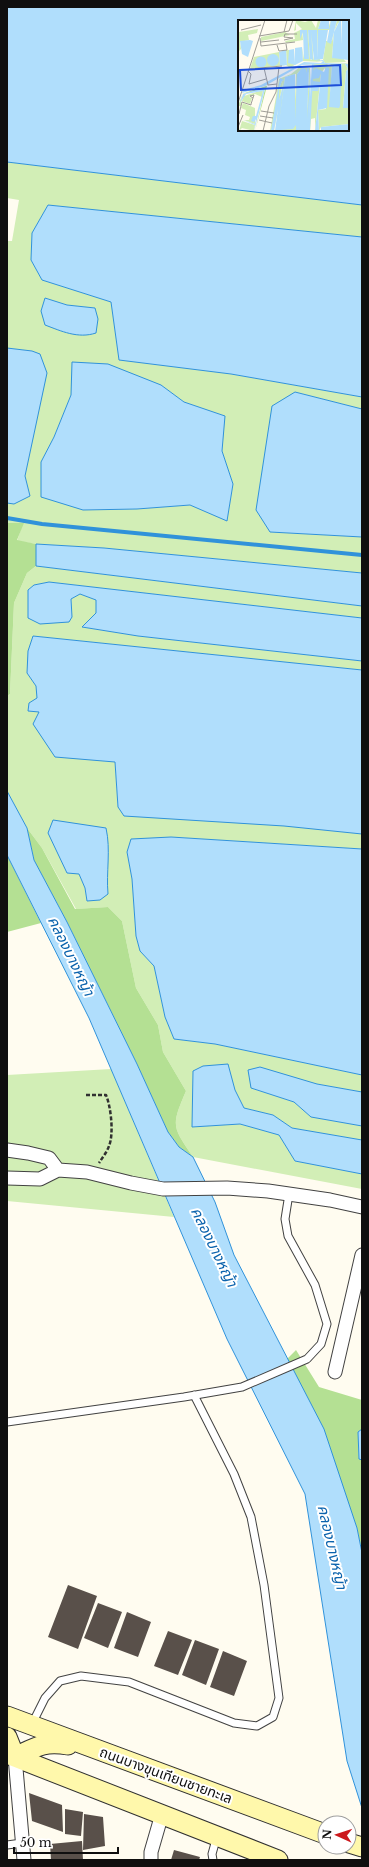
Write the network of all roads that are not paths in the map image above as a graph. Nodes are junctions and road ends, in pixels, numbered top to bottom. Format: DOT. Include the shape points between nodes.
graph roads {
  1 [pos="7,1150"];
  2 [pos="58,1170"];
  3 [pos="7,1178"];
  4 [pos="289,1194"];
  5 [pos="362,1208"];
  6 [pos="362,1255"];
  7 [pos="335,1372"];
  8 [pos="194,1395"];
  9 [pos="7,1422"];
  10 [pos="7,1716"];
  11 [pos="31,1726"];
  12 [pos="7,1737"];
  13 [pos="90,1747"];
  14 [pos="11,1756"];
  15 [pos="162,1814"];
  16 [pos="317,1831"];
  17 [pos="218,1836"];
  18 [pos="22,1843"];
  19 [pos="7,1845"];
  20 [pos="272,1859"];
  21 [pos="24,1860"];
  22 [pos="151,1860"];
  23 [pos="212,1860"];
  1 -- 2 [label="street" via="49,1158"];
  2 -- 3 [label="street" via="40,1179"];
  2 -- 4 [label="street" via="92,1173 163,1189 227,1188"];
  4 -- 5 [label="street"];
  4 -- 8 [label="lane" via="285,1219 288,1236 315,1285 327,1324 320,1344 307,1359 244,1386"];
  6 -- 7 [label="street"];
  8 -- 9 [label="lane"];
  8 -- 11 [label="lane" via="234,1474 251,1517 264,1585 278,1698 273,1718 257,1726 234,1723 130,1682 81,1676 60,1681 45,1698"];
  10 -- 11 [label="main road, ถนนบางขุนเทียนชายทะเล"];
  11 -- 13 [label="main road, ถนนบางขุนเทียนชายทะเล"];
  12 -- 14 [label="main road"];
  13 -- 14 [label="main road" via="52,1742"];
  13 -- 16 [label="main road, ถนนบางขุนเทียนชายทะเล"];
  14 -- 15 [label="main road"];
  14 -- 18 [label="street"];
  15 -- 17 [label="main road"];
  15 -- 22 [label="street"];
  17 -- 20 [label="main road"];
  17 -- 23 [label="lane"];
  18 -- 19 [label="lane"];
  18 -- 21 [label="street"];
}
